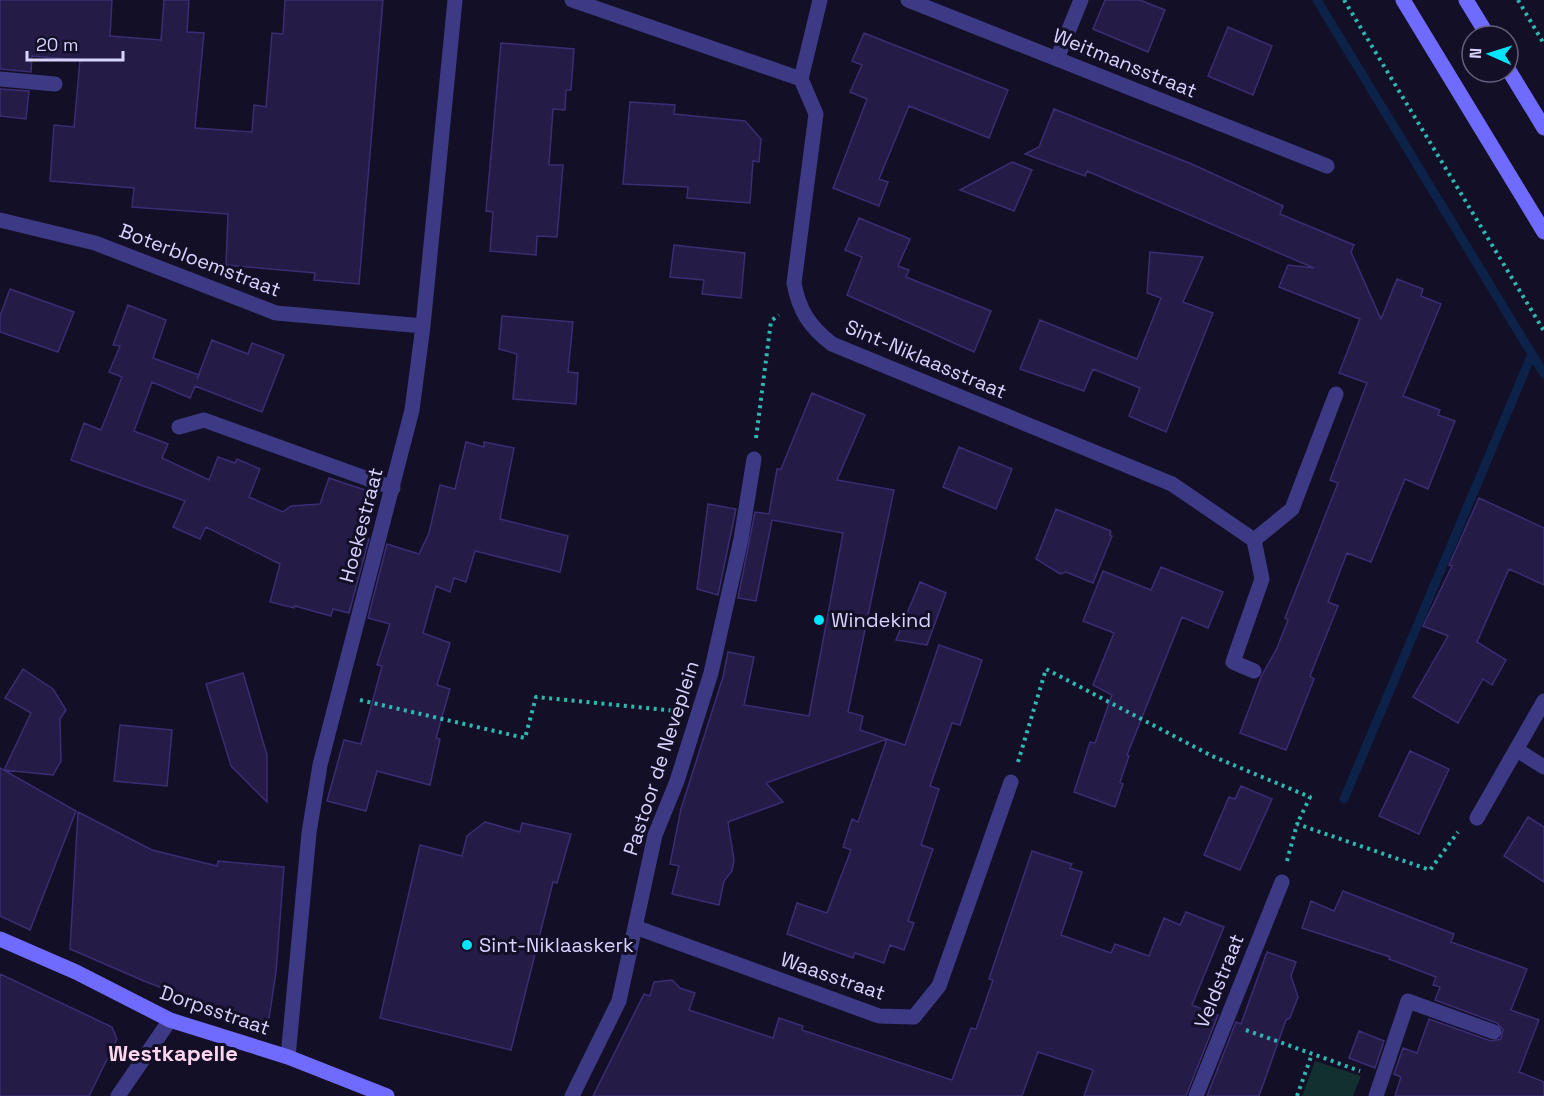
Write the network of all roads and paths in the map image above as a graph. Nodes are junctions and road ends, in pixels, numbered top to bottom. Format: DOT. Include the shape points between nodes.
graph roads {
  1 [pos="455,0"];
  2 [pos="572,0"];
  3 [pos="820,0"];
  4 [pos="908,0"];
  5 [pos="1081,0"];
  6 [pos="1344,0"];
  7 [pos="1403,0"];
  8 [pos="1466,0"];
  9 [pos="1518,0"];
  10 [pos="1481,24"];
  11 [pos="1544,44"];
  12 [pos="1057,59"];
  13 [pos="0,79"];
  14 [pos="801,80"];
  15 [pos="55,84"];
  16 [pos="1517,84"];
  17 [pos="1544,128"];
  18 [pos="1327,166"];
  19 [pos="0,220"];
  20 [pos="1544,232"];
  21 [pos="798,304"];
  22 [pos="423,326"];
  23 [pos="1544,331"];
  24 [pos="1336,394"];
  25 [pos="179,427"];
  26 [pos="754,459"];
  27 [pos="393,488"];
  28 [pos="1254,540"];
  29 [pos="1254,671"];
  30 [pos="337,694"];
  31 [pos="1544,701"];
  32 [pos="697,713"];
  33 [pos="1516,750"];
  34 [pos="1544,767"];
  35 [pos="1011,782"];
  36 [pos="1477,818"];
  37 [pos="1297,824"];
  38 [pos="1282,882"];
  39 [pos="635,927"];
  40 [pos="0,939"];
  41 [pos="171,1020"];
  42 [pos="1226,1023"];
  43 [pos="1494,1032"];
  44 [pos="1312,1054"];
  45 [pos="288,1057"];
  46 [pos="1382,1079"];
  47 [pos="118,1096"];
  48 [pos="387,1096"];
  49 [pos="572,1096"];
  50 [pos="1196,1096"];
  51 [pos="1297,1096"];
  52 [pos="1376,1096"];
  1 -- 22 [label="street, Hoekestraat"];
  2 -- 14 [label="street"];
  3 -- 14 [label="street"];
  4 -- 12 [label="street, Weitmansstraat"];
  5 -- 12 [label="street"];
  6 -- 23 [label="path"];
  7 -- 20 [label="street"];
  8 -- 10 [label="street"];
  9 -- 11 [label="path"];
  12 -- 18 [label="street, Weitmansstraat"];
  13 -- 15 [label="street"];
  14 -- 21 [label="street, Sint-Niklaasstraat" via="816,114 794,283"];
  16 -- 17 [label="street"];
  19 -- 22 [label="street, Boterbloemstraat" via="95,243 276,313"];
  21 -- 26 [label="path" via="771,321"];
  21 -- 28 [label="street, Sint-Niklaasstraat" via="814,331 832,344 1172,484"];
  22 -- 27 [label="street, Hoekestraat" via="412,410"];
  24 -- 28 [label="street" via="1292,509"];
  25 -- 27 [label="street" via="204,420"];
  26 -- 32 [label="street, Pastoor de Neveplein" via="723,621"];
  27 -- 30 [label="street, Hoekestraat"];
  28 -- 29 [label="street" via="1262,579 1233,662"];
  30 -- 32 [label="path" via="525,738 537,697"];
  30 -- 45 [label="street, Hoekestraat" via="309,833"];
  31 -- 33 [label="street"];
  32 -- 39 [label="street, Pastoor de Neveplein" via="677,781 655,835"];
  33 -- 34 [label="street"];
  33 -- 36 [label="street"];
  35 -- 37 [label="path" via="1046,669 1212,756 1310,797"];
  35 -- 39 [label="street, Waasstraat" via="939,986 914,1017 879,1016"];
  36 -- 37 [label="path" via="1468,817 1430,870"];
  37 -- 38 [label="path"];
  38 -- 42 [label="street, Veldstraat"];
  39 -- 49 [label="street, Pastoor de Neveplein" via="619,1001"];
  40 -- 41 [label="street, Dorpsstraat"];
  41 -- 45 [label="street, Dorpsstraat"];
  41 -- 47 [label="street"];
  42 -- 44 [label="path"];
  42 -- 50 [label="street, Veldstraat"];
  43 -- 46 [label="street" via="1408,1001"];
  44 -- 46 [label="path"];
  44 -- 51 [label="path"];
  45 -- 48 [label="street, Dorpsstraat"];
  46 -- 52 [label="street"];
}
